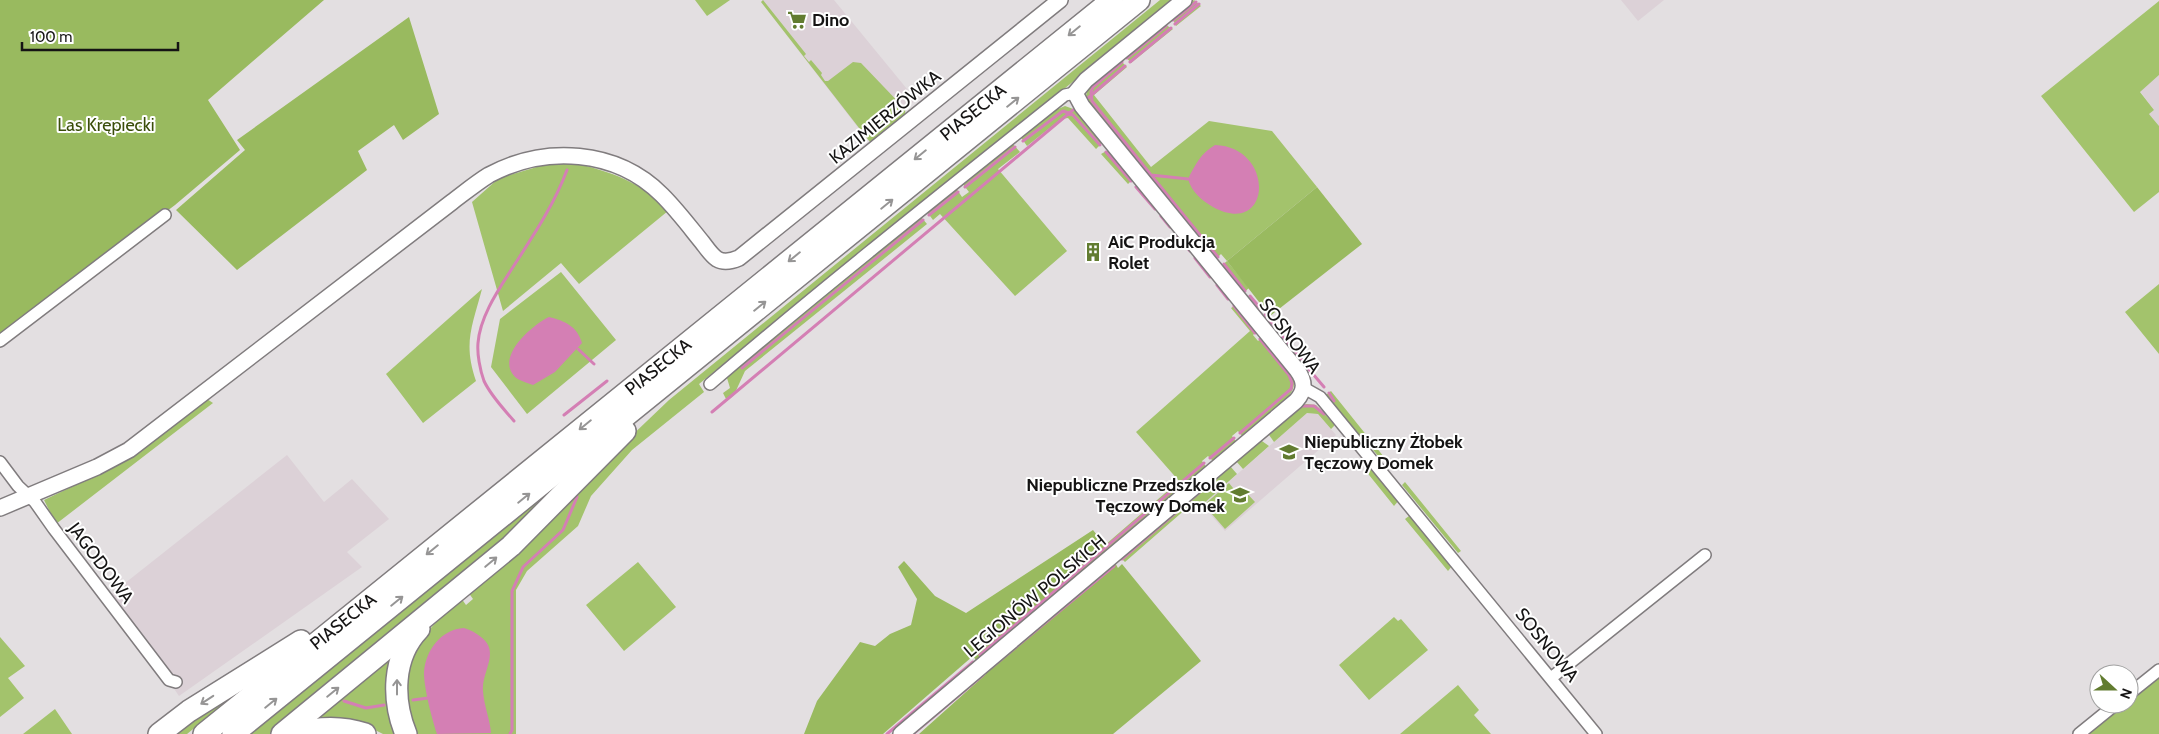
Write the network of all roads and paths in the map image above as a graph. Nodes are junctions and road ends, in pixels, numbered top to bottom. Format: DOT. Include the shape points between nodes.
graph roads {
  1 [pos="1060,0"];
  2 [pos="1112,0"];
  3 [pos="1139,0"];
  4 [pos="1184,0"];
  5 [pos="1075,93"];
  6 [pos="165,215"];
  7 [pos="723,337"];
  8 [pos="0,341"];
  9 [pos="710,384"];
  10 [pos="1304,388"];
  11 [pos="0,462"];
  12 [pos="29,496"];
  13 [pos="0,508"];
  14 [pos="1705,554"];
  15 [pos="454,593"];
  16 [pos="368,602"];
  17 [pos="2159,670"];
  18 [pos="1551,678"];
  19 [pos="176,682"];
  20 [pos="2139,686"];
  21 [pos="2104,714"];
  22 [pos="159,734"];
  23 [pos="204,734"];
  24 [pos="234,734"];
  25 [pos="282,734"];
  26 [pos="294,734"];
  27 [pos="365,734"];
  28 [pos="406,734"];
  29 [pos="901,734"];
  30 [pos="1596,734"];
  31 [pos="2080,734"];
  1 -- 12 [label="street, KAZIMIERZÓWKA" via="739,258 731,261 715,257 662,195 634,173 616,164 562,155 519,163 488,176 452,202 129,450"];
  2 -- 16 [label="highway, PIASECKA, one-way"];
  7 -- 3 [label="highway, PIASECKA, one-way"];
  4 -- 5 [label="street" via="1086,80"];
  5 -- 9 [label="street" via="1065,96 921,210"];
  5 -- 10 [label="street, SOSNOWA" via="1082,106 1302,376"];
  6 -- 8 [label="street"];
  15 -- 7 [label="highway, one-way" via="511,546 636,419"];
  24 -- 7 [label="highway, PIASECKA, one-way"];
  10 -- 18 [label="street, SOSNOWA" via="1320,397"];
  10 -- 29 [label="street, LEGIONÓW POLSKICH" via="1296,401"];
  11 -- 12 [label="street, JAGODOWA"];
  12 -- 13 [label="street"];
  12 -- 19 [label="street, JAGODOWA" via="169,680"];
  14 -- 18 [label="street"];
  25 -- 15 [label="highway, one-way"];
  28 -- 15 [label="highway, one-way" via="396,690 400,662 413,635"];
  16 -- 22 [label="highway, one-way" via="262,664"];
  16 -- 23 [label="highway, PIASECKA"];
  17 -- 20 [label="street"];
  18 -- 30 [label="street, SOSNOWA"];
  21 -- 31 [label="street"];
  26 -- 27 [label="highway" via="328,728"];
}
